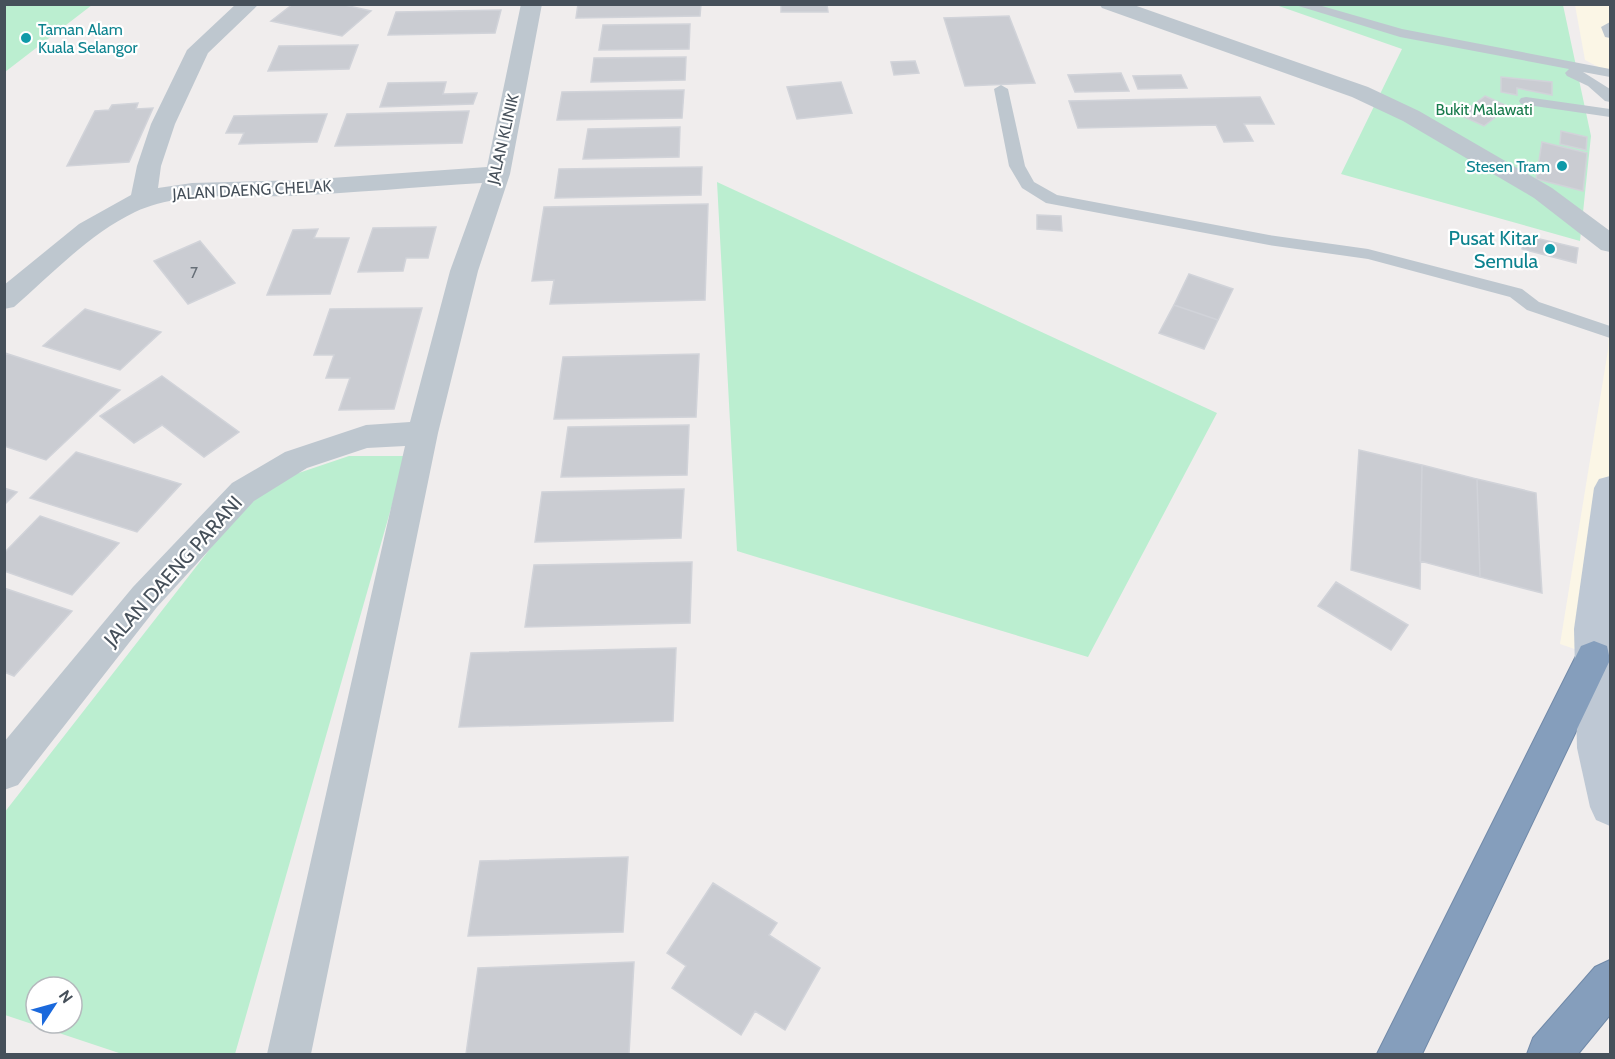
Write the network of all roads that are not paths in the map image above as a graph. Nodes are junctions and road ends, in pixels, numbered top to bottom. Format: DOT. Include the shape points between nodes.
graph roads {
  1 [pos="249,4"];
  2 [pos="532,4"];
  3 [pos="1109,4"];
  4 [pos="1298,4"];
  5 [pos="1611,26"];
  6 [pos="1611,34"];
  7 [pos="1533,59"];
  8 [pos="1611,73"];
  9 [pos="1001,89"];
  10 [pos="1611,98"];
  11 [pos="1526,101"];
  12 [pos="1611,113"];
  13 [pos="498,174"];
  14 [pos="143,200"];
  15 [pos="1611,244"];
  16 [pos="4,300"];
  17 [pos="1611,332"];
  18 [pos="423,433"];
  19 [pos="1611,488"];
  20 [pos="1594,657"];
  21 [pos="4,772"];
  22 [pos="1611,807"];
  23 [pos="1611,982"];
  24 [pos="289,1054"];
  25 [pos="1399,1054"];
  26 [pos="1549,1054"];
  1 -- 14 [label="street" via="198,50 163,124"];
  2 -- 13 [label="street, JALAN KLINIK"];
  3 -- 15 [label="street" via="1401,111 1543,193"];
  4 -- 7 [label="lane" via="1400,33"];
  5 -- 6 [label="lane"];
  7 -- 8 [label="lane"];
  7 -- 10 [label="lane" via="1587,78"];
  9 -- 17 [label="lane" via="1017,166 1028,185 1052,199 1246,236 1368,254 1516,293 1533,306"];
  11 -- 12 [label="lane"];
  13 -- 14 [label="street, JALAN DAENG CHELAK" via="168,194"];
  13 -- 18 [label="street, JALAN KLINIK" via="464,271"];
  14 -- 16 [label="street, JALAN DAENG CHELAK" via="75,242"];
  18 -- 21 [label="street, JALAN DAENG PARANI" via="366,437 296,460 243,492 145,597"];
  18 -- 24 [label="street, JALAN KLINIK"];
  19 -- 20 [label="street" via="1592,629"];
  20 -- 22 [label="street" via="1596,748"];
  20 -- 25 [label="highway"];
  23 -- 26 [label="highway"];
}
